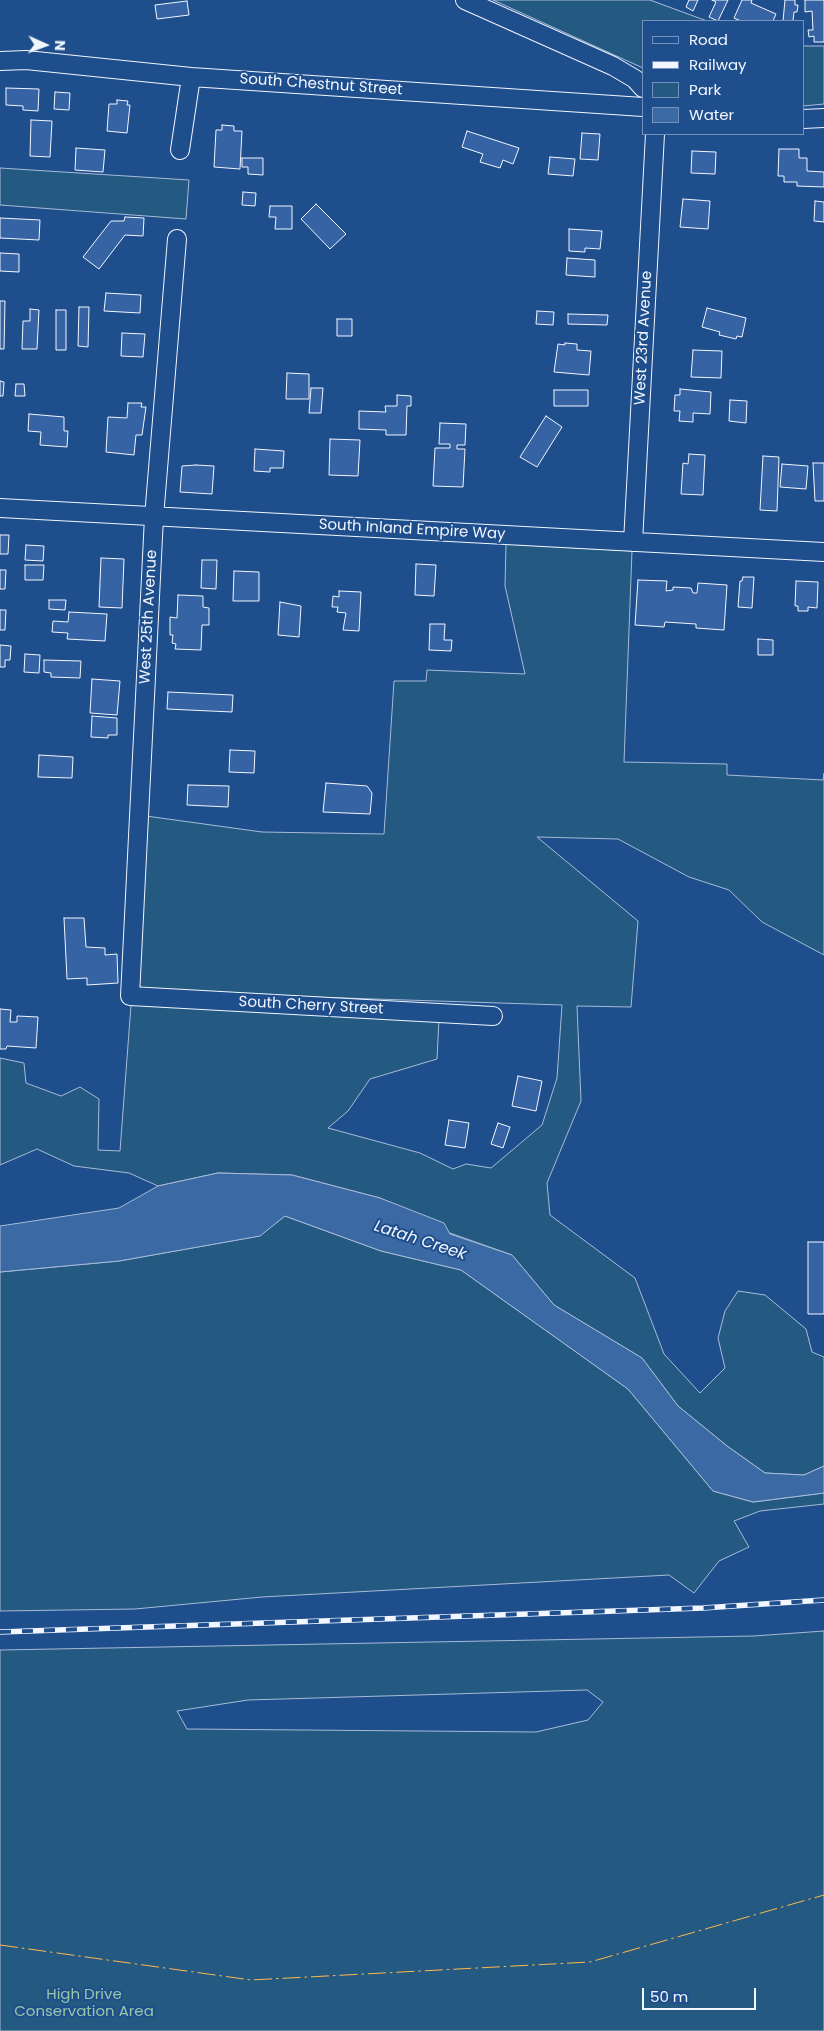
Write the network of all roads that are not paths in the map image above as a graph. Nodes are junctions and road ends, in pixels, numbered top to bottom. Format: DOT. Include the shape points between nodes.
graph roads {
  1 [pos="465,0"];
  2 [pos="0,62"];
  3 [pos="191,77"];
  4 [pos="642,87"];
  5 [pos="642,107"];
  6 [pos="824,118"];
  7 [pos="804,119"];
  8 [pos="655,135"];
  9 [pos="180,150"];
  10 [pos="177,239"];
  11 [pos="0,508"];
  12 [pos="154,516"];
  13 [pos="633,542"];
  14 [pos="824,552"];
  15 [pos="130,996"];
  16 [pos="493,1016"];
  1 -- 4 [label="street" via="613,66"];
  2 -- 3 [label="street, South Chestnut Street" via="26,60"];
  3 -- 5 [label="street, South Chestnut Street"];
  3 -- 9 [label="street"];
  6 -- 7 [label="street"];
  8 -- 13 [label="street, West 23rd Avenue"];
  10 -- 12 [label="street, West 25th Avenue"];
  11 -- 12 [label="street, South Inland Empire Way"];
  12 -- 13 [label="street, South Inland Empire Way"];
  12 -- 15 [label="street, West 25th Avenue"];
  13 -- 14 [label="street, South Inland Empire Way"];
  15 -- 16 [label="street, South Cherry Street"];
}
